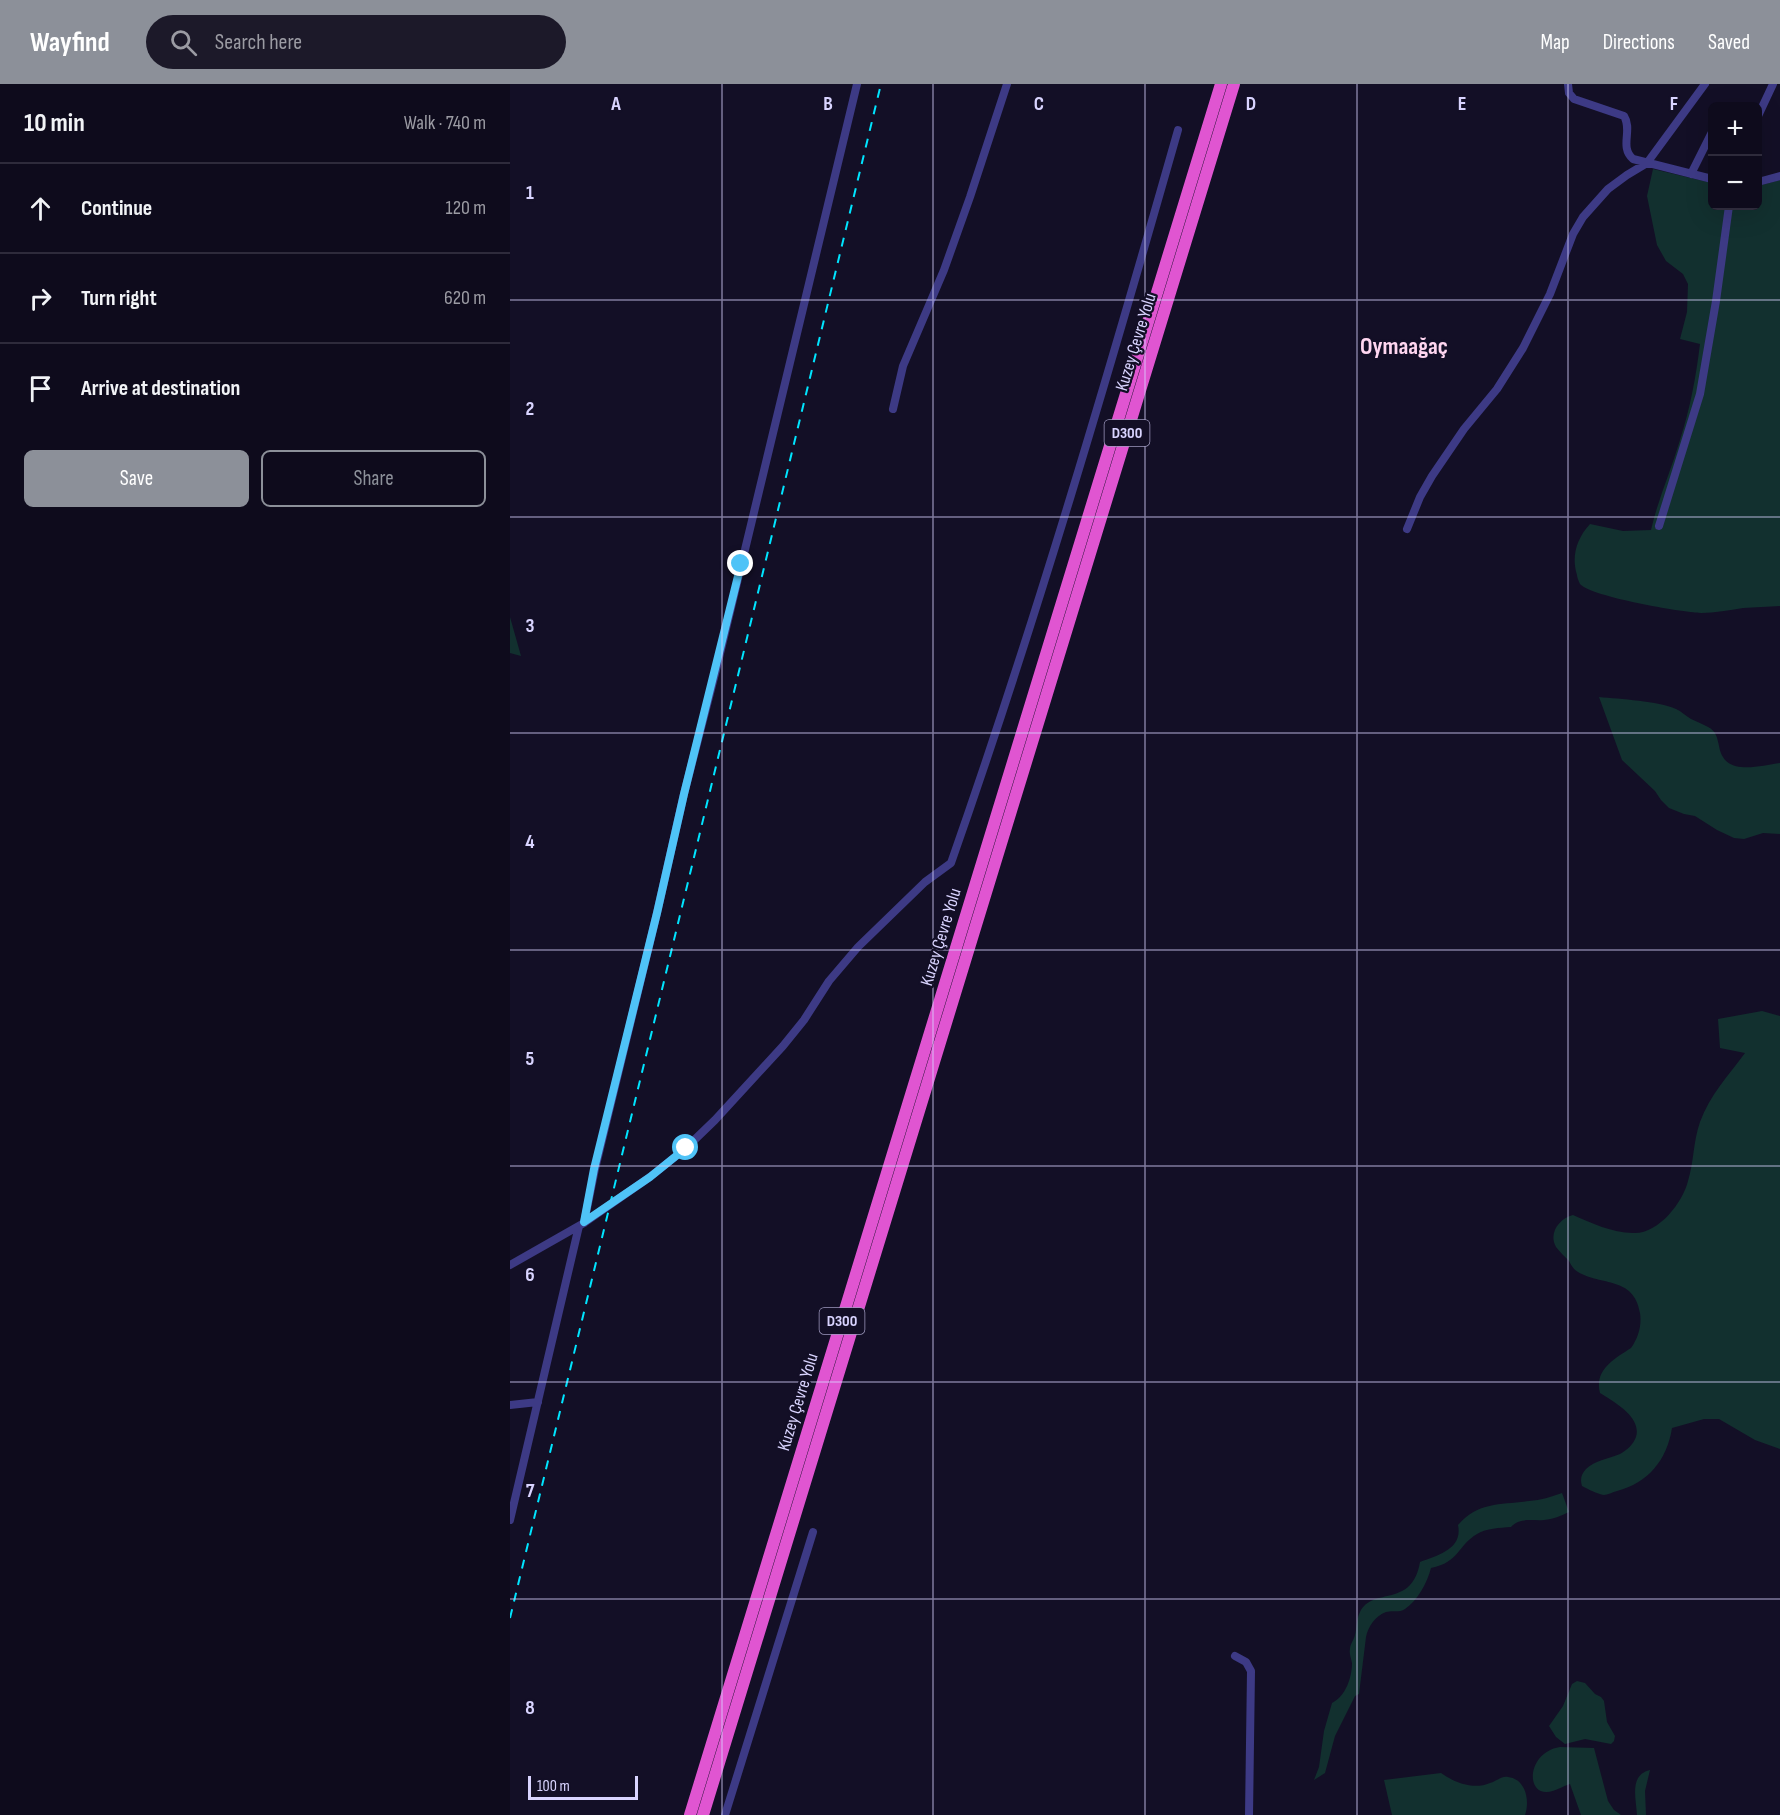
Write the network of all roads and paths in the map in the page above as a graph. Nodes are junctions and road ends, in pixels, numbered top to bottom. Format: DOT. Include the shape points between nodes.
graph roads {
  1 [pos="857,84"];
  2 [pos="1007,84"];
  3 [pos="1221,84"];
  4 [pos="1234,84"];
  5 [pos="1568,84"];
  6 [pos="1706,84"];
  7 [pos="1773,84"];
  8 [pos="1762,107"];
  9 [pos="1178,130"];
  10 [pos="1708,142"];
  11 [pos="1647,164"];
  12 [pos="1691,174"];
  13 [pos="1780,176"];
  14 [pos="1708,178"];
  15 [pos="1762,181"];
  16 [pos="1728,210"];
  17 [pos="893,409"];
  18 [pos="1659,526"];
  19 [pos="1407,529"];
  20 [pos="1014,781"];
  21 [pos="1000,829"];
  22 [pos="581,1224"];
  23 [pos="510,1265"];
  24 [pos="538,1402"];
  25 [pos="510,1405"];
  26 [pos="510,1521"];
  27 [pos="813,1532"];
  28 [pos="1235,1656"];
  29 [pos="690,1815"];
  30 [pos="703,1815"];
  31 [pos="725,1815"];
  32 [pos="1249,1815"];
  1 -- 22 [label="street"];
  2 -- 17 [label="street" via="944,270 903,366"];
  3 -- 20 [label="highway, Kuzey Çevre Yolu / D300"];
  4 -- 20 [label="highway, Kuzey Çevre Yolu / D300"];
  5 -- 11 [label="street" via="1574,99 1624,116 1628,122 1627,153"];
  6 -- 11 [label="street"];
  7 -- 8 [label="street"];
  9 -- 22 [label="street" via="1038,600 951,863 925,882 858,946 783,1046 703,1132 650,1177"];
  10 -- 12 [label="street"];
  11 -- 12 [label="street"];
  11 -- 19 [label="street" via="1608,189 1583,217 1523,348 1432,476"];
  12 -- 14 [label="street"];
  13 -- 15 [label="street"];
  16 -- 18 [label="street" via="1700,394"];
  20 -- 21 [label="highway, D300"];
  21 -- 29 [label="highway, Kuzey Çevre Yolu / D300"];
  21 -- 30 [label="highway, Kuzey Çevre Yolu / D300"];
  22 -- 23 [label="street"];
  22 -- 24 [label="street"];
  24 -- 25 [label="street"];
  24 -- 26 [label="street"];
  27 -- 31 [label="street"];
  28 -- 32 [label="street" via="1246,1662 1251,1671"];
}
